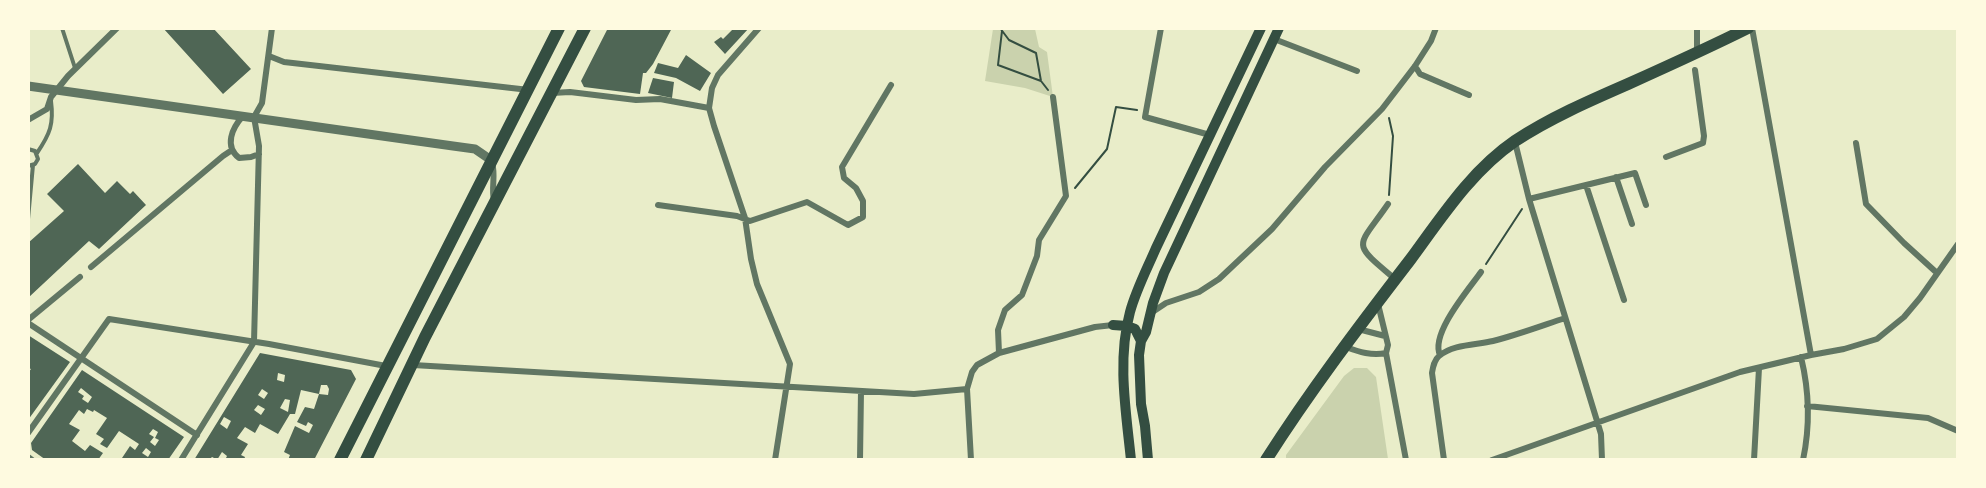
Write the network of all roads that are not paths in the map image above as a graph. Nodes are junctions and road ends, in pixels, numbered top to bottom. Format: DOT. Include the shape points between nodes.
graph roads {
  1 [pos="62,28"];
  2 [pos="117,28"];
  3 [pos="272,28"];
  4 [pos="559,28"];
  5 [pos="585,28"];
  6 [pos="759,28"];
  7 [pos="1161,28"];
  8 [pos="1261,28"];
  9 [pos="1436,28"];
  10 [pos="1697,28"];
  11 [pos="1750,28"];
  12 [pos="1276,34"];
  13 [pos="1697,53"];
  14 [pos="269,56"];
  15 [pos="1415,66"];
  16 [pos="75,68"];
  17 [pos="1695,70"];
  18 [pos="1357,71"];
  19 [pos="891,85"];
  20 [pos="28,86"];
  21 [pos="529,90"];
  22 [pos="552,93"];
  23 [pos="54,94"];
  24 [pos="1469,95"];
  25 [pos="1053,97"];
  26 [pos="709,108"];
  27 [pos="243,116"];
  28 [pos="254,117"];
  29 [pos="28,120"];
  30 [pos="1210,135"];
  31 [pos="1515,141"];
  32 [pos="1856,143"];
  33 [pos="28,149"];
  34 [pos="232,150"];
  35 [pos="37,153"];
  36 [pos="259,154"];
  37 [pos="1666,157"];
  38 [pos="491,160"];
  39 [pos="31,166"];
  40 [pos="1616,177"];
  41 [pos="1586,185"];
  42 [pos="1529,199"];
  43 [pos="495,203"];
  44 [pos="1388,204"];
  45 [pos="658,205"];
  46 [pos="1646,205"];
  47 [pos="745,218"];
  48 [pos="28,219"];
  49 [pos="1632,224"];
  50 [pos="1958,244"];
  51 [pos="91,267"];
  52 [pos="1481,272"];
  53 [pos="1937,273"];
  54 [pos="80,277"];
  55 [pos="1395,279"];
  56 [pos="1624,300"];
  57 [pos="1378,302"];
  58 [pos="1150,314"];
  59 [pos="1565,318"];
  60 [pos="28,321"];
  61 [pos="1113,325"];
  62 [pos="1127,326"];
  63 [pos="1358,329"];
  64 [pos="1385,336"];
  65 [pos="1140,341"];
  66 [pos="254,342"];
  67 [pos="1346,347"];
  68 [pos="999,353"];
  69 [pos="1386,353"];
  70 [pos="1440,355"];
  71 [pos="1811,355"];
  72 [pos="1801,357"];
  73 [pos="82,358"];
  74 [pos="412,365"];
  75 [pos="386,366"];
  76 [pos="1759,368"];
  77 [pos="788,386"];
  78 [pos="967,389"];
  79 [pos="861,391"];
  80 [pos="1807,406"];
  81 [pos="1598,423"];
  82 [pos="1958,431"];
  83 [pos="28,433"];
  84 [pos="198,435"];
  85 [pos="181,459"];
  86 [pos="340,459"];
  87 [pos="366,459"];
  88 [pos="775,459"];
  89 [pos="860,459"];
  90 [pos="971,459"];
  91 [pos="1131,459"];
  92 [pos="1148,459"];
  93 [pos="1266,459"];
  94 [pos="1406,459"];
  95 [pos="1444,459"];
  96 [pos="1492,459"];
  97 [pos="1602,459"];
  98 [pos="1754,459"];
  99 [pos="1803,459"];
  1 -- 16 [label="lane"];
  2 -- 16 [label="street"];
  3 -- 14 [label="street"];
  4 -- 21 [label="main road"];
  5 -- 22 [label="main road"];
  6 -- 26 [label="street" via="718,75"];
  7 -- 30 [label="street" via="1145,117"];
  8 -- 30 [label="main road"];
  9 -- 15 [label="street"];
  10 -- 13 [label="street"];
  11 -- 13 [label="main road"];
  11 -- 71 [label="street"];
  12 -- 18 [label="street"];
  12 -- 58 [label="main road" via="1164,273"];
  13 -- 31 [label="main road" via="1569,110"];
  14 -- 21 [label="street" via="284,62"];
  14 -- 28 [label="street" via="262,103"];
  15 -- 24 [label="street" via="1420,74"];
  15 -- 58 [label="street" via="1382,109 1272,229 1219,279"];
  16 -- 23 [label="street"];
  17 -- 37 [label="street" via="1703,143"];
  19 -- 47 [label="street" via="842,167 844,178 863,201 863,217 848,225 807,202 750,221"];
  20 -- 23 [label="street"];
  21 -- 38 [label="main road"];
  22 -- 26 [label="street" via="660,99"];
  22 -- 43 [label="main road"];
  23 -- 27 [label="street"];
  23 -- 29 [label="street" via="47,109"];
  23 -- 35 [label="lane" via="48,137"];
  25 -- 68 [label="street" via="1066,195 1040,240 1022,295 1005,310 998,330"];
  26 -- 47 [label="street"];
  27 -- 28 [label="street"];
  27 -- 34 [label="street" via="233,128"];
  28 -- 36 [label="street"];
  28 -- 38 [label="street" via="475,149"];
  30 -- 62 [label="main road" via="1140,282"];
  31 -- 42 [label="street"];
  31 -- 55 [label="main road" via="1465,187"];
  32 -- 53 [label="street" via="1866,204"];
  33 -- 35 [label="lane"];
  34 -- 36 [label="street" via="239,158"];
  34 -- 51 [label="street"];
  35 -- 39 [label="lane" via="38,159"];
  36 -- 66 [label="street"];
  38 -- 43 [label="street"];
  38 -- 75 [label="main road"];
  39 -- 48 [label="lane"];
  40 -- 41 [label="street"];
  40 -- 46 [label="street" via="1635,173"];
  40 -- 49 [label="street"];
  41 -- 42 [label="street"];
  41 -- 56 [label="street"];
  42 -- 59 [label="street"];
  43 -- 74 [label="main road"];
  44 -- 55 [label="street" via="1362,242 1364,251"];
  45 -- 47 [label="street"];
  47 -- 77 [label="street" via="757,284 790,364"];
  50 -- 53 [label="street"];
  52 -- 70 [label="street" via="1442,330 1437,349"];
  53 -- 71 [label="street" via="1904,317 1885,334 1844,349"];
  54 -- 60 [label="street"];
  55 -- 57 [label="main road"];
  57 -- 63 [label="main road"];
  57 -- 64 [label="street"];
  58 -- 65 [label="main road"];
  59 -- 70 [label="street"];
  59 -- 81 [label="street"];
  60 -- 73 [label="street"];
  61 -- 62 [label="main road"];
  61 -- 68 [label="street"];
  62 -- 65 [label="main road" via="1135,329"];
  62 -- 91 [label="main road" via="1123,376"];
  63 -- 64 [label="street"];
  63 -- 67 [label="main road"];
  64 -- 69 [label="street"];
  65 -- 92 [label="main road" via="1141,404"];
  66 -- 73 [label="street" via="109,319"];
  66 -- 75 [label="street"];
  66 -- 84 [label="street"];
  67 -- 69 [label="street"];
  67 -- 93 [label="main road"];
  68 -- 78 [label="street" via="977,365"];
  69 -- 94 [label="street"];
  70 -- 95 [label="street" via="1432,373"];
  71 -- 72 [label="street"];
  72 -- 76 [label="street"];
  72 -- 80 [label="street"];
  73 -- 83 [label="street"];
  73 -- 84 [label="street"];
  74 -- 77 [label="street"];
  74 -- 87 [label="main road"];
  75 -- 86 [label="main road"];
  76 -- 81 [label="street"];
  76 -- 98 [label="street"];
  77 -- 79 [label="street"];
  77 -- 88 [label="street"];
  78 -- 79 [label="street" via="914,394"];
  78 -- 90 [label="street"];
  79 -- 89 [label="street"];
  80 -- 82 [label="street" via="1928,418"];
  80 -- 99 [label="street" via="1808,439"];
  81 -- 96 [label="street"];
  81 -- 97 [label="street"];
  84 -- 85 [label="street"];
}
